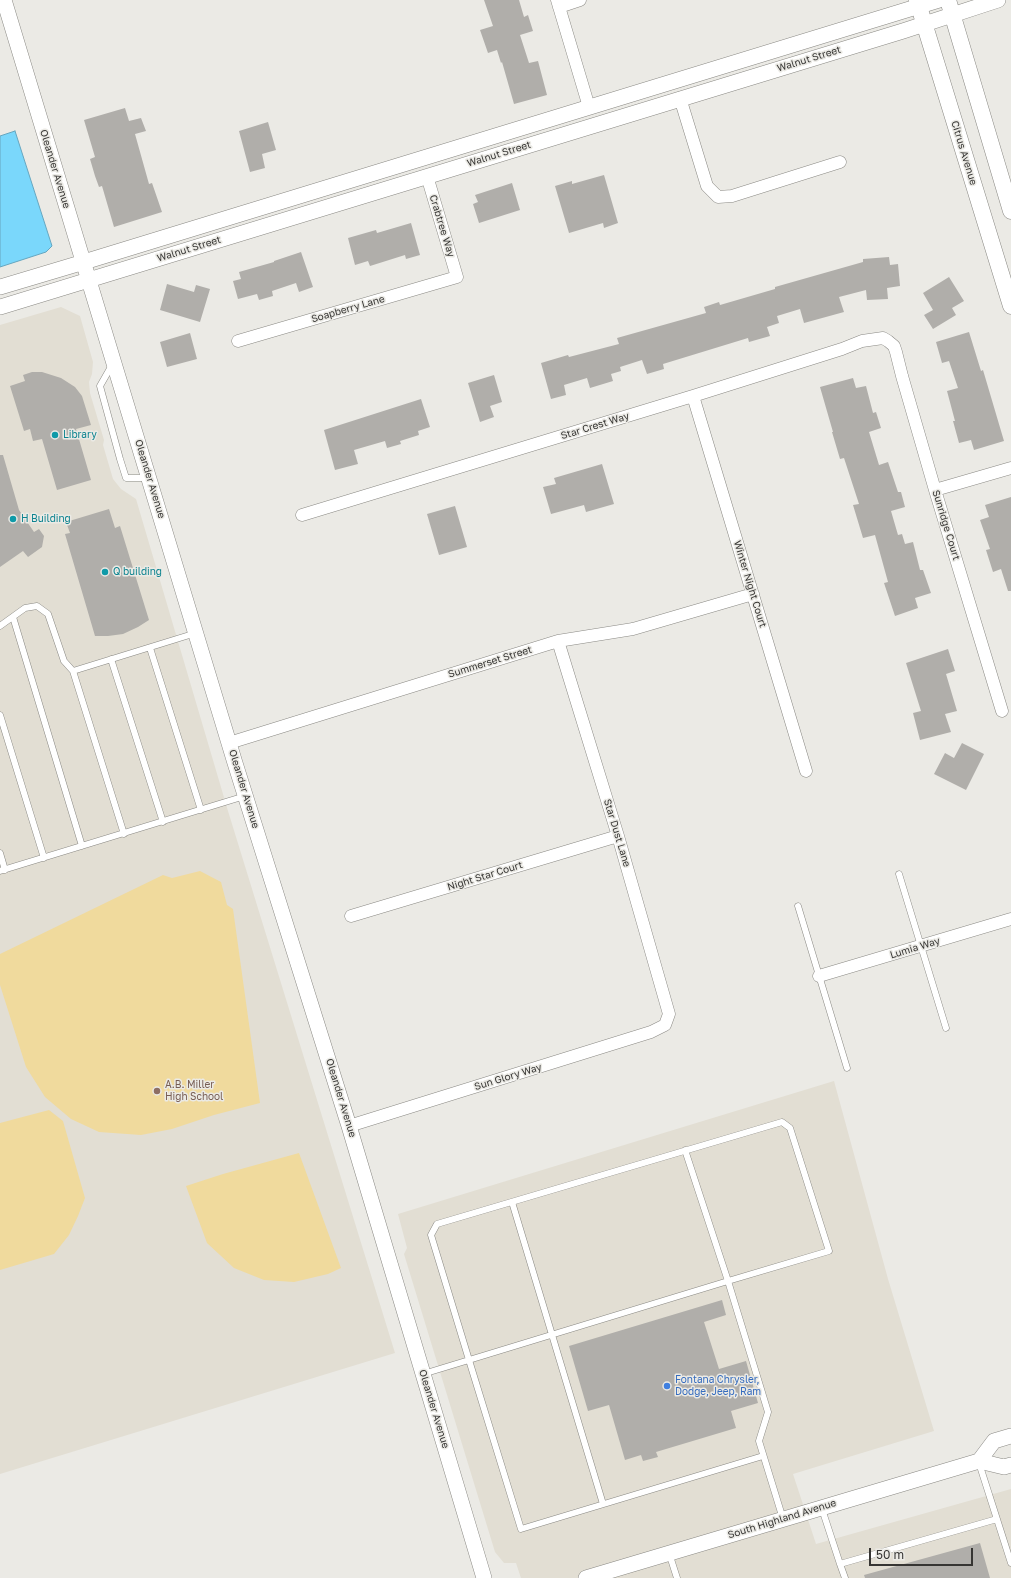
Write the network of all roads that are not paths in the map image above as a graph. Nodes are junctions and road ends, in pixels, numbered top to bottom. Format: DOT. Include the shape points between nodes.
graph roads {
  1 [pos="4,0"];
  2 [pos="580,0"];
  3 [pos="939,0"];
  4 [pos="998,0"];
  5 [pos="558,3"];
  6 [pos="918,3"];
  7 [pos="950,7"];
  8 [pos="924,24"];
  9 [pos="680,98"];
  10 [pos="589,107"];
  11 [pos="840,162"];
  12 [pos="427,176"];
  13 [pos="1011,211"];
  14 [pos="84,262"];
  15 [pos="458,277"];
  16 [pos="89,280"];
  17 [pos="0,287"];
  18 [pos="1011,306"];
  19 [pos="0,307"];
  20 [pos="888,340"];
  21 [pos="238,341"];
  22 [pos="114,362"];
  23 [pos="693,396"];
  24 [pos="1011,468"];
  25 [pos="149,476"];
  26 [pos="935,490"];
  27 [pos="302,515"];
  28 [pos="753,594"];
  29 [pos="13,617"];
  30 [pos="0,626"];
  31 [pos="196,633"];
  32 [pos="558,641"];
  33 [pos="150,648"];
  34 [pos="111,660"];
  35 [pos="73,671"];
  36 [pos="1002,711"];
  37 [pos="0,715"];
  38 [pos="229,743"];
  39 [pos="806,771"];
  40 [pos="246,796"];
  41 [pos="201,810"];
  42 [pos="162,822"];
  43 [pos="124,834"];
  44 [pos="618,836"];
  45 [pos="82,846"];
  46 [pos="0,853"];
  47 [pos="44,858"];
  48 [pos="3,870"];
  49 [pos="899,874"];
  50 [pos="798,906"];
  51 [pos="351,916"];
  52 [pos="1011,919"];
  53 [pos="921,946"];
  54 [pos="819,976"];
  55 [pos="665,1025"];
  56 [pos="946,1028"];
  57 [pos="847,1068"];
  58 [pos="350,1126"];
  59 [pos="685,1150"];
  60 [pos="512,1202"];
  61 [pos="728,1281"];
  62 [pos="553,1335"];
  63 [pos="469,1360"];
  64 [pos="424,1374"];
  65 [pos="1011,1436"];
  66 [pos="763,1456"];
  67 [pos="978,1461"];
  68 [pos="1011,1465"];
  69 [pos="603,1504"];
  70 [pos="821,1507"];
  71 [pos="783,1518"];
  72 [pos="997,1519"];
  73 [pos="669,1553"];
  74 [pos="1011,1563"];
  75 [pos="840,1564"];
  76 [pos="484,1578"];
  77 [pos="586,1578"];
  78 [pos="677,1578"];
  79 [pos="845,1578"];
  1 -- 14 [label="street, Oleander Avenue"];
  2 -- 5 [label="street"];
  3 -- 6 [label="street, Walnut Street"];
  4 -- 7 [label="street, Walnut Street"];
  5 -- 10 [label="street"];
  6 -- 8 [label="main road, Citrus Avenue"];
  6 -- 10 [label="street, Walnut Street"];
  7 -- 8 [label="street, Walnut Street"];
  7 -- 13 [label="main road"];
  8 -- 9 [label="street, Walnut Street"];
  8 -- 18 [label="main road, Citrus Avenue"];
  9 -- 11 [label="street" via="707,186 718,197 732,196"];
  9 -- 12 [label="street, Walnut Street"];
  10 -- 14 [label="street, Walnut Street"];
  12 -- 15 [label="street, Crabtree Way"];
  12 -- 16 [label="street, Walnut Street"];
  14 -- 16 [label="street, Oleander Avenue"];
  14 -- 17 [label="street, Walnut Street"];
  15 -- 21 [label="street, Soapberry Lane"];
  16 -- 19 [label="street, Walnut Street"];
  16 -- 22 [label="street, Oleander Avenue"];
  20 -- 23 [label="street, Star Crest Way" via="882,338 862,341 842,350"];
  20 -- 26 [label="street, Sunridge Court" via="896,352"];
  22 -- 25 [label="street, Oleander Avenue"];
  22 -- 25 [label="lane" via="100,386 120,460 126,478"];
  23 -- 27 [label="street, Star Crest Way"];
  23 -- 28 [label="street, Winter Night Court"];
  24 -- 26 [label="street"];
  25 -- 31 [label="street, Oleander Avenue"];
  26 -- 36 [label="street, Sunridge Court"];
  28 -- 32 [label="street, Summerset Street" via="634,629"];
  28 -- 39 [label="street, Winter Night Court"];
  29 -- 30 [label="lane"];
  29 -- 35 [label="lane" via="25,608 37,606 48,614 64,661"];
  29 -- 45 [label="lane"];
  31 -- 33 [label="lane"];
  31 -- 38 [label="street, Oleander Avenue"];
  32 -- 38 [label="street, Summerset Street"];
  32 -- 44 [label="street, Star Dust Lane"];
  33 -- 34 [label="lane"];
  33 -- 41 [label="lane"];
  34 -- 35 [label="lane"];
  34 -- 42 [label="lane"];
  35 -- 43 [label="lane"];
  37 -- 47 [label="lane"];
  38 -- 40 [label="street, Oleander Avenue"];
  40 -- 41 [label="lane"];
  40 -- 58 [label="street, Oleander Avenue"];
  41 -- 42 [label="lane"];
  42 -- 43 [label="lane"];
  43 -- 45 [label="lane"];
  44 -- 51 [label="street, Night Star Court"];
  44 -- 55 [label="street, Star Dust Lane" via="669,1014"];
  45 -- 47 [label="lane"];
  46 -- 48 [label="lane"];
  47 -- 48 [label="lane"];
  49 -- 53 [label="lane"];
  50 -- 54 [label="lane"];
  52 -- 53 [label="street, Lumia Way"];
  53 -- 54 [label="street, Lumia Way"];
  53 -- 56 [label="lane"];
  54 -- 57 [label="lane"];
  55 -- 58 [label="street, Sun Glory Way" via="651,1032"];
  58 -- 64 [label="street, Oleander Avenue"];
  59 -- 60 [label="lane"];
  59 -- 61 [label="lane"];
  59 -- 61 [label="lane" via="782,1122 790,1128 829,1251"];
  60 -- 62 [label="lane"];
  60 -- 63 [label="lane" via="437,1224 431,1235"];
  61 -- 62 [label="lane"];
  61 -- 66 [label="lane" via="768,1412 759,1441"];
  62 -- 63 [label="lane"];
  62 -- 69 [label="lane"];
  63 -- 64 [label="lane"];
  63 -- 69 [label="lane" via="521,1529"];
  64 -- 76 [label="street, Oleander Avenue"];
  65 -- 67 [label="street" via="994,1441"];
  66 -- 69 [label="lane"];
  66 -- 71 [label="lane"];
  67 -- 68 [label="street, South Highland Avenue" via="1004,1467"];
  67 -- 70 [label="street, South Highland Avenue"];
  67 -- 72 [label="lane"];
  70 -- 71 [label="street, South Highland Avenue"];
  70 -- 75 [label="lane"];
  71 -- 73 [label="street, South Highland Avenue"];
  72 -- 74 [label="lane"];
  72 -- 75 [label="lane"];
  73 -- 77 [label="street, South Highland Avenue"];
  73 -- 78 [label="lane"];
  75 -- 79 [label="lane"];
}
